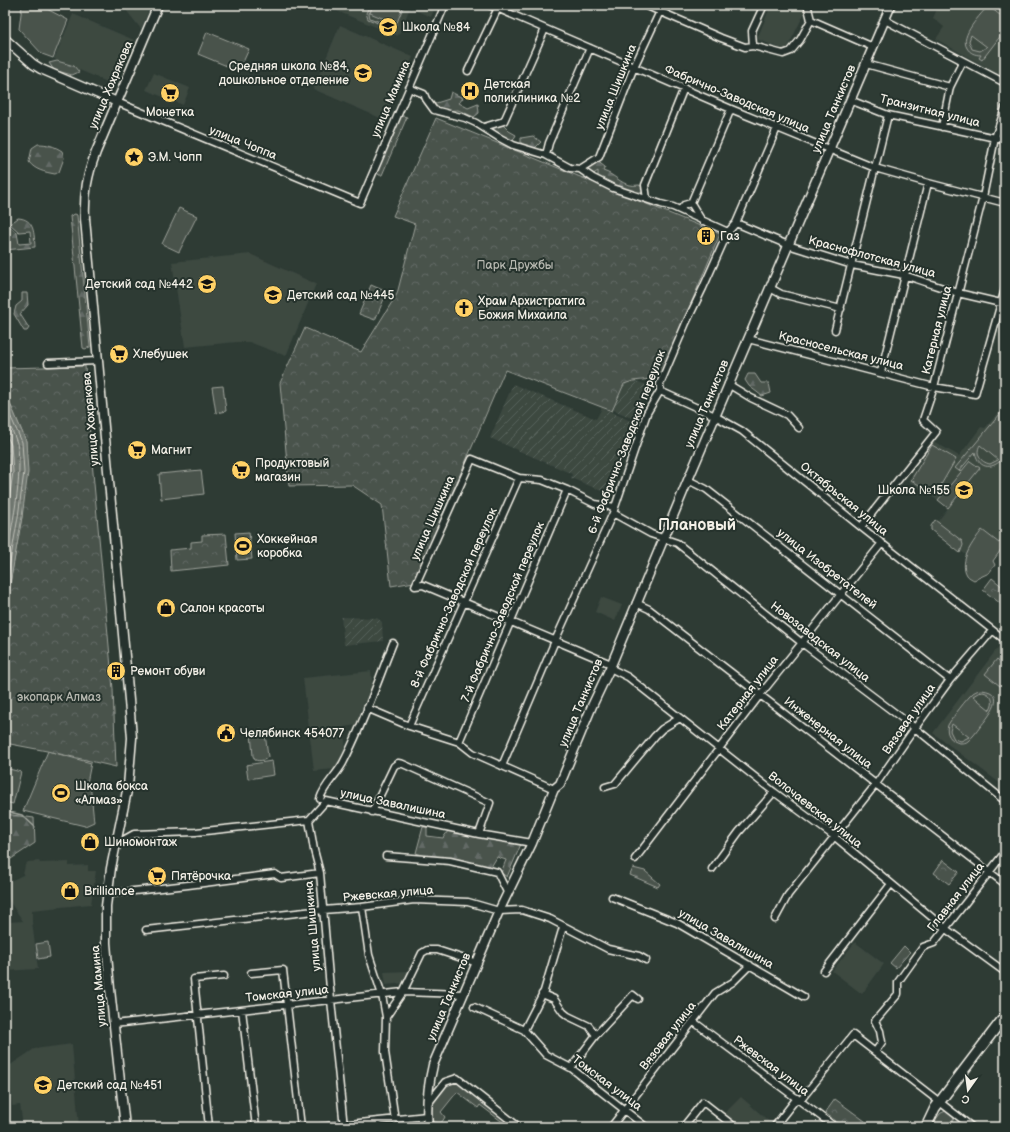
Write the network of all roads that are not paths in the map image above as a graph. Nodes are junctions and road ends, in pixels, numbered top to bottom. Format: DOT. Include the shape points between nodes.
graph roads {
  1 [pos="158,5"];
  2 [pos="445,5"];
  3 [pos="490,5"];
  4 [pos="645,5"];
  5 [pos="663,5"];
  6 [pos="764,5"];
  7 [pos="809,5"];
  8 [pos="891,5"];
  9 [pos="498,8"];
  10 [pos="660,11"];
  11 [pos="811,20"];
  12 [pos="885,20"];
  13 [pos="545,29"];
  14 [pos="5,39"];
  15 [pos="753,46"];
  16 [pos="873,47"];
  17 [pos="590,48"];
  18 [pos="963,61"];
  19 [pos="866,64"];
  20 [pos="634,67"];
  21 [pos="468,71"];
  22 [pos="1005,83"];
  23 [pos="950,87"];
  24 [pos="409,88"];
  25 [pos="684,88"];
  26 [pos="850,100"];
  27 [pos="117,102"];
  28 [pos="1005,108"];
  29 [pos="731,109"];
  30 [pos="888,115"];
  31 [pos="484,127"];
  32 [pos="942,127"];
  33 [pos="777,128"];
  34 [pos="995,138"];
  35 [pos="1005,140"];
  36 [pos="829,149"];
  37 [pos="546,155"];
  38 [pos="875,168"];
  39 [pos="580,169"];
  40 [pos="928,183"];
  41 [pos="983,197"];
  42 [pos="647,199"];
  43 [pos="360,203"];
  44 [pos="691,203"];
  45 [pos="1005,203"];
  46 [pos="680,210"];
  47 [pos="703,221"];
  48 [pos="736,223"];
  49 [pos="728,232"];
  50 [pos="788,246"];
  51 [pos="852,265"];
  52 [pos="904,275"];
  53 [pos="770,288"];
  54 [pos="1005,289"];
  55 [pos="958,293"];
  56 [pos="1003,304"];
  57 [pos="841,309"];
  58 [pos="836,330"];
  59 [pos="748,339"];
  60 [pos="98,362"];
  61 [pos="48,363"];
  62 [pos="880,372"];
  63 [pos="728,384"];
  64 [pos="934,387"];
  65 [pos="660,391"];
  66 [pos="715,416"];
  67 [pos="799,428"];
  68 [pos="472,459"];
  69 [pos="519,478"];
  70 [pos="688,480"];
  71 [pos="567,490"];
  72 [pos="614,510"];
  73 [pos="861,527"];
  74 [pos="664,538"];
  75 [pos="882,544"];
  76 [pos="415,586"];
  77 [pos="841,593"];
  78 [pos="464,602"];
  79 [pos="636,603"];
  80 [pos="510,622"];
  81 [pos="992,631"];
  82 [pos="1005,640"];
  83 [pos="555,641"];
  84 [pos="393,643"];
  85 [pos="802,643"];
  86 [pos="610,666"];
  87 [pos="950,680"];
  88 [pos="760,694"];
  89 [pos="367,708"];
  90 [pos="680,718"];
  91 [pos="409,726"];
  92 [pos="915,728"];
  93 [pos="460,742"];
  94 [pos="719,749"];
  95 [pos="502,766"];
  96 [pos="876,784"];
  97 [pos="605,787"];
  98 [pos="554,789"];
  99 [pos="774,792"];
  100 [pos="320,799"];
  101 [pos="1005,801"];
  102 [pos="372,812"];
  103 [pos="309,820"];
  104 [pos="479,834"];
  105 [pos="835,837"];
  106 [pos="532,843"];
  107 [pos="116,844"];
  108 [pos="1005,852"];
  109 [pos="386,856"];
  110 [pos="635,859"];
  111 [pos="712,869"];
  112 [pos="990,872"];
  113 [pos="320,873"];
  114 [pos="892,884"];
  115 [pos="1005,884"];
  116 [pos="107,894"];
  117 [pos="508,894"];
  118 [pos="612,897"];
  119 [pos="362,907"];
  120 [pos="324,910"];
  121 [pos="499,911"];
  122 [pos="775,918"];
  123 [pos="563,928"];
  124 [pos="946,929"];
  125 [pos="146,930"];
  126 [pos="646,960"];
  127 [pos="476,963"];
  128 [pos="750,965"];
  129 [pos="824,971"];
  130 [pos="1005,972"];
  131 [pos="251,974"];
  132 [pos="224,976"];
  133 [pos="403,992"];
  134 [pos="463,994"];
  135 [pos="542,994"];
  136 [pos="382,995"];
  137 [pos="804,997"];
  138 [pos="638,999"];
  139 [pos="331,1000"];
  140 [pos="287,1005"];
  141 [pos="474,1007"];
  142 [pos="242,1010"];
  143 [pos="197,1015"];
  144 [pos="1005,1016"];
  145 [pos="386,1017"];
  146 [pos="694,1022"];
  147 [pos="114,1024"];
  148 [pos="524,1030"];
  149 [pos="596,1035"];
  150 [pos="875,1052"];
  151 [pos="571,1068"];
  152 [pos="798,1100"];
  153 [pos="939,1102"];
  154 [pos="428,1105"];
  155 [pos="624,1110"];
  156 [pos="427,1116"];
  157 [pos="395,1120"];
  158 [pos="344,1126"];
  159 [pos="125,1127"];
  160 [pos="210,1127"];
  161 [pos="256,1127"];
  162 [pos="301,1127"];
  163 [pos="321,1127"];
  164 [pos="428,1127"];
  165 [pos="520,1127"];
  166 [pos="611,1127"];
  167 [pos="646,1127"];
  168 [pos="683,1127"];
  169 [pos="735,1127"];
  170 [pos="774,1127"];
  171 [pos="835,1127"];
  172 [pos="926,1127"];
  173 [pos="972,1127"];
  1 -- 27 [label="street, улица Хохрякова"];
  2 -- 24 [label="street, улица Мамина"];
  3 -- 9 [label="street, Фабрично-Заводская улица"];
  4 -- 10 [label="street"];
  5 -- 10 [label="street, улица Шишкина"];
  6 -- 15 [label="street" via="752,31"];
  7 -- 11 [label="street"];
  8 -- 12 [label="street, улица Танкистов"];
  9 -- 13 [label="street, Фабрично-Заводская улица"];
  9 -- 21 [label="street"];
  10 -- 15 [label="street" via="744,47"];
  10 -- 20 [label="street, улица Шишкина"];
  11 -- 15 [label="street" via="800,40 790,51 783,54"];
  11 -- 16 [label="street"];
  12 -- 16 [label="street, улица Танкистов"];
  12 -- 18 [label="street"];
  13 -- 17 [label="street, Фабрично-Заводская улица"];
  13 -- 31 [label="street" via="504,121"];
  14 -- 27 [label="street" via="41,69"];
  16 -- 19 [label="street, улица Танкистов"];
  17 -- 20 [label="street, Фабрично-Заводская улица"];
  17 -- 37 [label="street"];
  18 -- 22 [label="street"];
  18 -- 23 [label="street"];
  19 -- 23 [label="street"];
  19 -- 26 [label="street, улица Танкистов"];
  20 -- 25 [label="street, Фабрично-Заводская улица"];
  20 -- 39 [label="street, улица Шишкина" via="599,157"];
  23 -- 32 [label="street"];
  24 -- 31 [label="street" via="424,94 434,110 465,118"];
  24 -- 43 [label="street, улица Мамина"];
  25 -- 29 [label="street, Фабрично-Заводская улица"];
  25 -- 42 [label="street" via="645,185"];
  26 -- 30 [label="street, Транзитная улица"];
  26 -- 36 [label="street, улица Танкистов"];
  27 -- 43 [label="street, улица Чоппа"];
  27 -- 60 [label="street, улица Хохрякова" via="89,170 84,200"];
  28 -- 34 [label="street, Катерная улица"];
  29 -- 33 [label="street, Фабрично-Заводская улица"];
  29 -- 44 [label="street"];
  30 -- 32 [label="street, Транзитная улица"];
  30 -- 38 [label="street"];
  31 -- 37 [label="street" via="513,145"];
  32 -- 34 [label="street, Транзитная улица"];
  33 -- 36 [label="street, Фабрично-Заводская улица"];
  33 -- 48 [label="street, 6-й Фабрично-Заводской переулок"];
  34 -- 35 [label="street, Транзитная улица"];
  34 -- 41 [label="street, Катерная улица"];
  36 -- 38 [label="street, Фабрично-Заводская улица"];
  36 -- 50 [label="street, улица Танкистов"];
  37 -- 39 [label="street" via="570,168"];
  38 -- 40 [label="street, Фабрично-Заводская улица"];
  38 -- 51 [label="street"];
  39 -- 42 [label="street" via="613,188"];
  40 -- 41 [label="street, Фабрично-Заводская улица"];
  40 -- 52 [label="street"];
  41 -- 45 [label="street, Фабрично-Заводская улица"];
  41 -- 55 [label="street, Катерная улица"];
  42 -- 46 [label="street"];
  44 -- 46 [label="street" via="684,205"];
  44 -- 47 [label="street"];
  46 -- 47 [label="street"];
  47 -- 49 [label="street"];
  48 -- 49 [label="street, 6-й Фабрично-Заводской переулок"];
  48 -- 50 [label="street, Краснофлотская улица"];
  49 -- 65 [label="street, 6-й Фабрично-Заводской переулок" via="686,322 660,384"];
  50 -- 51 [label="street, Краснофлотская улица"];
  50 -- 53 [label="street, улица Танкистов"];
  51 -- 52 [label="street, Краснофлотская улица"];
  51 -- 57 [label="street"];
  52 -- 55 [label="street, Краснофлотская улица"];
  52 -- 62 [label="street"];
  53 -- 57 [label="street" via="781,294"];
  53 -- 59 [label="street, улица Танкистов"];
  54 -- 56 [label="street"];
  55 -- 56 [label="street, Краснофлотская улица"];
  55 -- 64 [label="street, Катерная улица"];
  56 -- 64 [label="street, Красносельская улица" via="975,394"];
  57 -- 58 [label="street"];
  59 -- 62 [label="street, Красносельская улица"];
  59 -- 63 [label="street, улица Танкистов"];
  60 -- 61 [label="street"];
  60 -- 107 [label="street, улица Хохрякова" via="132,738 128,786"];
  62 -- 64 [label="street, Красносельская улица"];
  63 -- 66 [label="street, улица Танкистов"];
  63 -- 67 [label="street" via="787,416"];
  64 -- 73 [label="street, Катерная улица" via="923,420 936,432"];
  65 -- 66 [label="street, Октябрьская улица"];
  65 -- 72 [label="street, 6-й Фабрично-Заводской переулок" via="647,413"];
  66 -- 70 [label="street, улица Танкистов"];
  66 -- 73 [label="street, Октябрьская улица" via="742,431"];
  68 -- 69 [label="street, Новозаводская улица"];
  68 -- 76 [label="street, улица Шишкина"];
  69 -- 71 [label="street, Новозаводская улица" via="542,480"];
  69 -- 78 [label="street, 8-й Фабрично-Заводской переулок"];
  70 -- 74 [label="street, улица Танкистов"];
  70 -- 77 [label="street, улица Изобретателей" via="706,489"];
  71 -- 72 [label="street, Новозаводская улица"];
  71 -- 80 [label="street, 7-й Фабрично-Заводской переулок"];
  72 -- 74 [label="street, Новозаводская улица" via="651,534"];
  72 -- 83 [label="street, 6-й Фабрично-Заводской переулок"];
  73 -- 75 [label="street, Октябрьская улица"];
  74 -- 79 [label="street, улица Танкистов"];
  74 -- 85 [label="street, Новозаводская улица" via="677,543"];
  75 -- 77 [label="street, Катерная улица"];
  75 -- 81 [label="street, Октябрьская улица"];
  76 -- 78 [label="street, Волочаевская улица" via="424,585"];
  77 -- 85 [label="street, Катерная улица"];
  77 -- 87 [label="street, улица Изобретателей"];
  78 -- 80 [label="street, Волочаевская улица"];
  78 -- 91 [label="street, 8-й Фабрично-Заводской переулок"];
  79 -- 86 [label="street, улица Танкистов"];
  79 -- 88 [label="street, Инженерная улица" via="648,609"];
  80 -- 83 [label="street, Волочаевская улица"];
  80 -- 93 [label="street, 7-й Фабрично-Заводской переулок"];
  81 -- 82 [label="street, Октябрьская улица"];
  81 -- 87 [label="street, Вязовая улица"];
  83 -- 86 [label="street, Волочаевская улица"];
  83 -- 95 [label="street, 6-й Фабрично-Заводской переулок"];
  84 -- 89 [label="street"];
  85 -- 88 [label="street, Катерная улица"];
  85 -- 92 [label="street, Новозаводская улица"];
  86 -- 90 [label="street, Волочаевская улица"];
  86 -- 98 [label="street, улица Танкистов" via="560,784"];
  87 -- 92 [label="street, Вязовая улица"];
  88 -- 94 [label="street, Катерная улица"];
  88 -- 96 [label="street, Инженерная улица"];
  89 -- 91 [label="street"];
  89 -- 100 [label="street" via="342,764"];
  90 -- 94 [label="street, Волочаевская улица"];
  90 -- 97 [label="street" via="655,736 615,784"];
  91 -- 93 [label="street"];
  92 -- 96 [label="street, Вязовая улица"];
  92 -- 101 [label="street, Новозаводская улица"];
  93 -- 95 [label="street" via="473,753"];
  94 -- 99 [label="street, Волочаевская улица"];
  94 -- 110 [label="street, Катерная улица"];
  95 -- 98 [label="street"];
  96 -- 105 [label="street, Вязовая улица"];
  96 -- 112 [label="street, Инженерная улица"];
  98 -- 106 [label="street, улица Танкистов"];
  99 -- 105 [label="street, Волочаевская улица"];
  99 -- 111 [label="street"];
  102 -- 103 [label="street, улица Завалишина" via="326,801"];
  102 -- 104 [label="street, улица Завалишина"];
  102 -- 104 [label="street" via="394,766 398,763 403,764 490,803"];
  103 -- 107 [label="street" via="196,832 134,834"];
  103 -- 113 [label="street, улица Шишкина"];
  104 -- 106 [label="street, улица Завалишина"];
  105 -- 114 [label="street, Волочаевская улица"];
  105 -- 122 [label="street, Вязовая улица" via="788,895"];
  106 -- 117 [label="street, улица Танкистов"];
  107 -- 116 [label="street, улица Мамина"];
  108 -- 112 [label="street, Главная улица"];
  109 -- 117 [label="street" via="450,861 497,872"];
  112 -- 115 [label="street, Инженерная улица"];
  112 -- 124 [label="street, Главная улица"];
  113 -- 116 [label="street" via="281,878 275,874"];
  113 -- 120 [label="street, улица Шишкина"];
  114 -- 124 [label="street, Волочаевская улица"];
  114 -- 129 [label="street"];
  116 -- 147 [label="street, улица Мамина" via="106,943"];
  117 -- 121 [label="street, улица Танкистов"];
  118 -- 128 [label="street, улица Завалишина" via="677,922"];
  119 -- 120 [label="street, Ржевская улица"];
  119 -- 121 [label="street, Ржевская улица" via="414,900 468,902"];
  119 -- 136 [label="street" via="369,955"];
  120 -- 125 [label="street, Ржевская улица"];
  120 -- 139 [label="street, улица Шишкина"];
  121 -- 123 [label="street, Ржевская улица" via="522,910 550,919"];
  121 -- 127 [label="street, улица Танкистов"];
  123 -- 126 [label="street, Ржевская улица" via="608,950 639,956"];
  123 -- 135 [label="street"];
  124 -- 130 [label="street, Волочаевская улица"];
  124 -- 150 [label="street, Главная улица" via="934,943 923,947 898,982 898,994 874,1021 880,1031 882,1042"];
  127 -- 133 [label="street" via="437,950 427,950 422,953"];
  127 -- 134 [label="street, улица Танкистов"];
  128 -- 137 [label="street, улица Завалишина"];
  128 -- 146 [label="street, Вязовая улица" via="733,982 715,993"];
  131 -- 140 [label="street" via="283,970"];
  132 -- 143 [label="street" via="194,979"];
  133 -- 134 [label="street, Томская улица"];
  133 -- 136 [label="street, Томская улица"];
  133 -- 145 [label="street"];
  134 -- 154 [label="street, улица Танкистов" via="433,1065 428,1086"];
  135 -- 148 [label="street"];
  135 -- 149 [label="street" via="554,999 568,1016 586,1023"];
  136 -- 139 [label="street, Томская улица"];
  136 -- 145 [label="street"];
  138 -- 149 [label="street" via="633,995"];
  139 -- 140 [label="street, Томская улица"];
  139 -- 158 [label="street, улица Шишкина"];
  140 -- 142 [label="street, Томская улица"];
  140 -- 162 [label="street"];
  141 -- 148 [label="street, Томская улица"];
  142 -- 143 [label="street, Томская улица"];
  142 -- 161 [label="street"];
  143 -- 147 [label="street, Томская улица"];
  143 -- 160 [label="street"];
  144 -- 153 [label="main road"];
  145 -- 157 [label="street" via="385,1052"];
  146 -- 152 [label="street, Ржевская улица"];
  146 -- 155 [label="street, Вязовая улица"];
  147 -- 159 [label="street, улица Мамина"];
  148 -- 151 [label="street, Томская улица" via="546,1055"];
  149 -- 151 [label="street"];
  150 -- 152 [label="street" via="853,1035"];
  150 -- 153 [label="street"];
  151 -- 155 [label="street, Томская улица"];
  152 -- 170 [label="street"];
  152 -- 171 [label="street, Ржевская улица"];
  153 -- 172 [label="main road"];
  153 -- 173 [label="street"];
  154 -- 156 [label="street, улица Танкистов"];
  154 -- 165 [label="street" via="442,1085 457,1078"];
  155 -- 166 [label="street, Вязовая улица"];
  155 -- 167 [label="street, Томская улица"];
  156 -- 157 [label="street"];
  156 -- 164 [label="street, улица Танкистов"];
  157 -- 158 [label="street"];
  158 -- 163 [label="street"];
  168 -- 169 [label="street" via="703,1102"];
}
